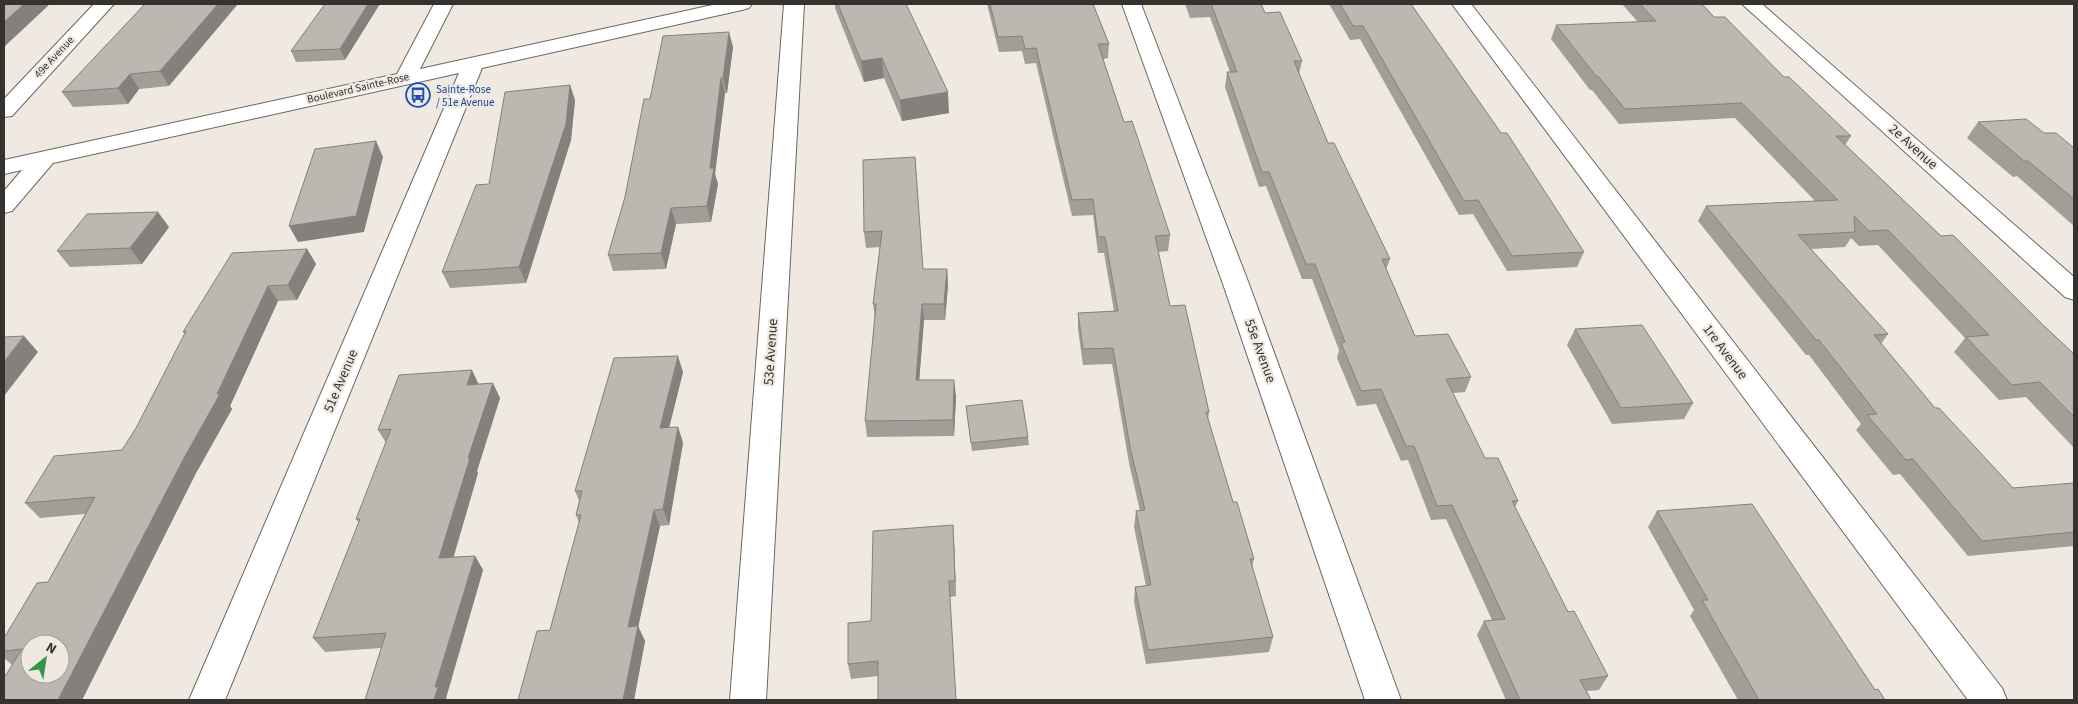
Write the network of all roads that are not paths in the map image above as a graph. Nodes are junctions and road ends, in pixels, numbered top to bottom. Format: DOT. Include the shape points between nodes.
graph roads {
  1 [pos="104,4"];
  2 [pos="443,4"];
  3 [pos="742,4"];
  4 [pos="794,4"];
  5 [pos="1131,4"];
  6 [pos="1460,4"];
  7 [pos="1751,4"];
  8 [pos="474,62"];
  9 [pos="405,78"];
  10 [pos="4,111"];
  11 [pos="44,159"];
  12 [pos="4,166"];
  13 [pos="4,206"];
  14 [pos="2074,291"];
  15 [pos="207,700"];
  16 [pos="748,700"];
  17 [pos="1384,700"];
  18 [pos="1989,700"];
  1 -- 10 [label="street, 49e Avenue"];
  2 -- 9 [label="street"];
  3 -- 8 [label="street, Boulevard Sainte-Rose"];
  4 -- 16 [label="street, 53e Avenue"];
  5 -- 17 [label="street, 55e Avenue" via="1236,284"];
  6 -- 18 [label="street, 1re Avenue"];
  7 -- 14 [label="street, 2e Avenue"];
  8 -- 9 [label="street, Boulevard Sainte-Rose"];
  8 -- 15 [label="street, 51e Avenue"];
  9 -- 11 [label="street, Boulevard Sainte-Rose"];
  11 -- 12 [label="street, Boulevard Sainte-Rose"];
  11 -- 13 [label="street"];
}
